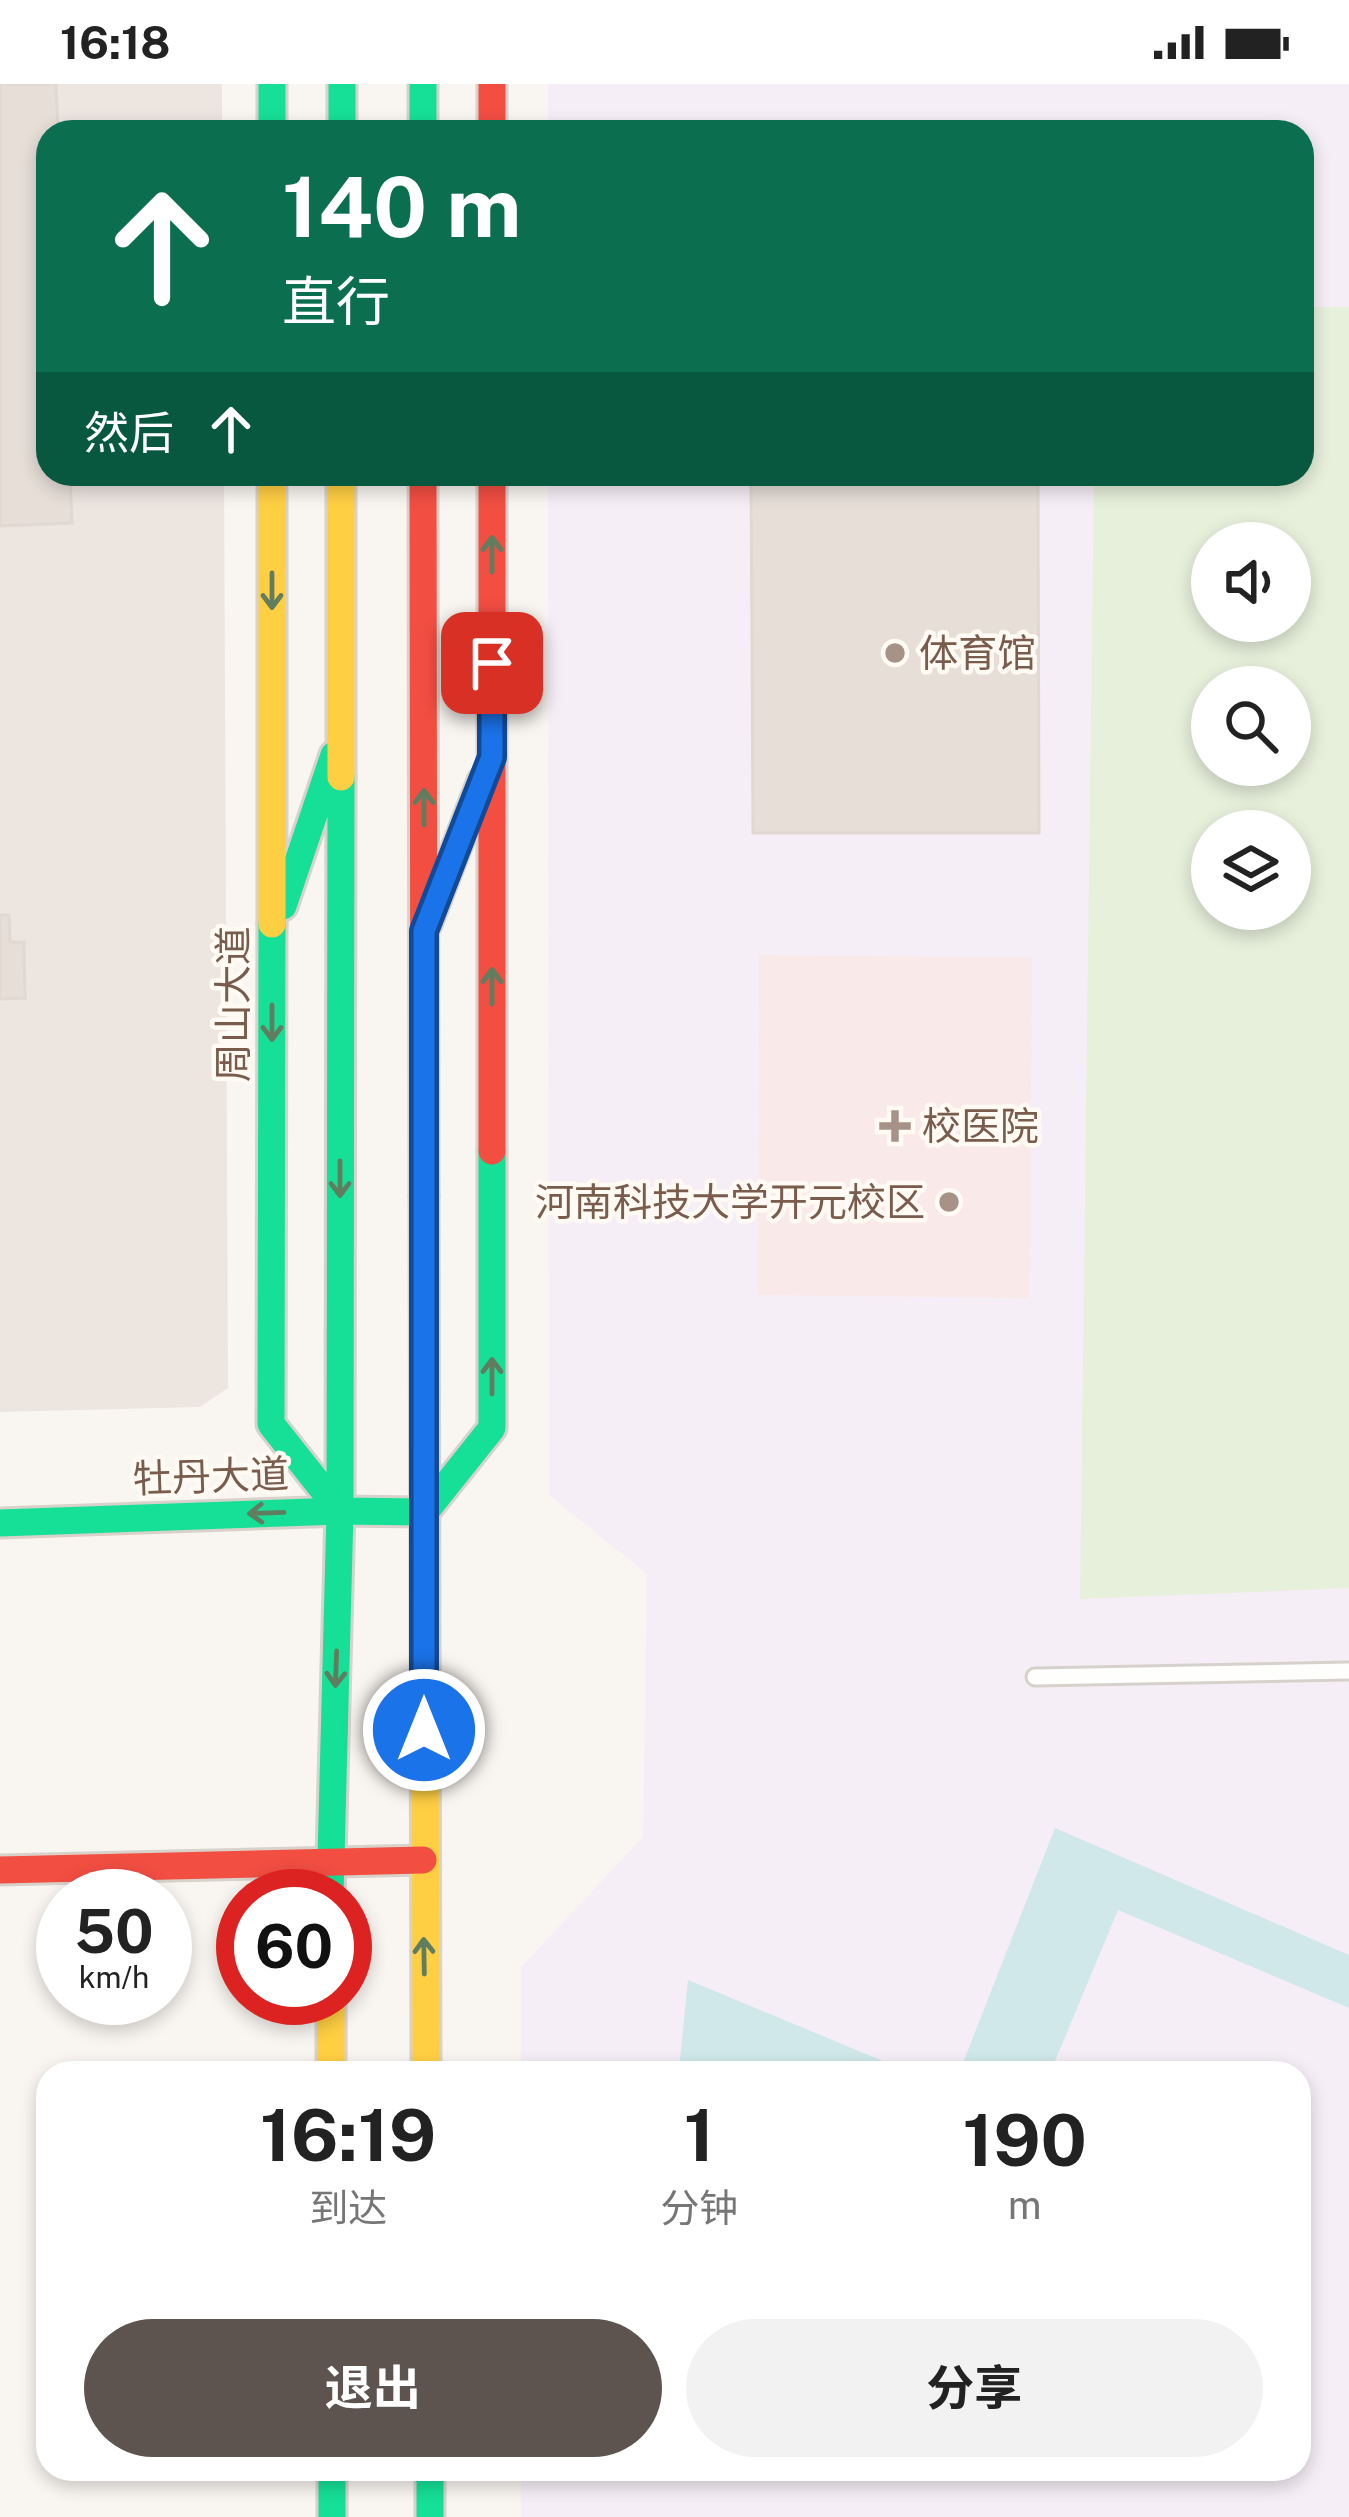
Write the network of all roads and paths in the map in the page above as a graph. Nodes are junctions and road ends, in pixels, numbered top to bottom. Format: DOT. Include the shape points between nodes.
graph roads {
  1 [pos="272,84"];
  2 [pos="342,84"];
  3 [pos="423,84"];
  4 [pos="492,84"];
  5 [pos="272,120"];
  6 [pos="342,120"];
  7 [pos="423,120"];
  8 [pos="492,120"];
  9 [pos="272,486"];
  10 [pos="341,486"];
  11 [pos="424,486"];
  12 [pos="492,486"];
  13 [pos="340,737"];
  14 [pos="492,757"];
  15 [pos="424,931"];
  16 [pos="272,941"];
  17 [pos="340,1510"];
  18 [pos="425,1512"];
  19 [pos="0,1523"];
  20 [pos="1349,1671"];
  21 [pos="1036,1677"];
  22 [pos="423,1860"];
  23 [pos="330,1862"];
  24 [pos="330,1869"];
  25 [pos="0,1870"];
  26 [pos="331,2025"];
  27 [pos="331,2061"];
  28 [pos="426,2061"];
  29 [pos="332,2481"];
  30 [pos="430,2481"];
  31 [pos="332,2517"];
  32 [pos="430,2517"];
  1 -- 5 [label="main road"];
  2 -- 6 [label="main road"];
  3 -- 7 [label="main road"];
  4 -- 8 [label="main road"];
  9 -- 16 [label="main road, 周山大道, one-way"];
  10 -- 13 [label="main road"];
  15 -- 11 [label="main road, one-way"];
  14 -- 12 [label="main road, one-way"];
  13 -- 16 [label="main road"];
  13 -- 17 [label="main road, one-way"];
  14 -- 15 [label="main road"];
  18 -- 14 [label="main road, one-way" via="491,1428"];
  15 -- 18 [label="main road"];
  16 -- 17 [label="main road, 周山大道, one-way" via="271,1424"];
  17 -- 18 [label="main road, 牡丹大道"];
  17 -- 19 [label="main road, 牡丹大道, one-way"];
  17 -- 23 [label="main road, one-way"];
  18 -- 22 [label="main road"];
  20 -- 21 [label="lane"];
  22 -- 23 [label="main road"];
  28 -- 22 [label="main road, one-way"];
  23 -- 24 [label="main road"];
  23 -- 25 [label="main road"];
  26 -- 27 [label="main road"];
  29 -- 31 [label="main road"];
  30 -- 32 [label="main road"];
}
